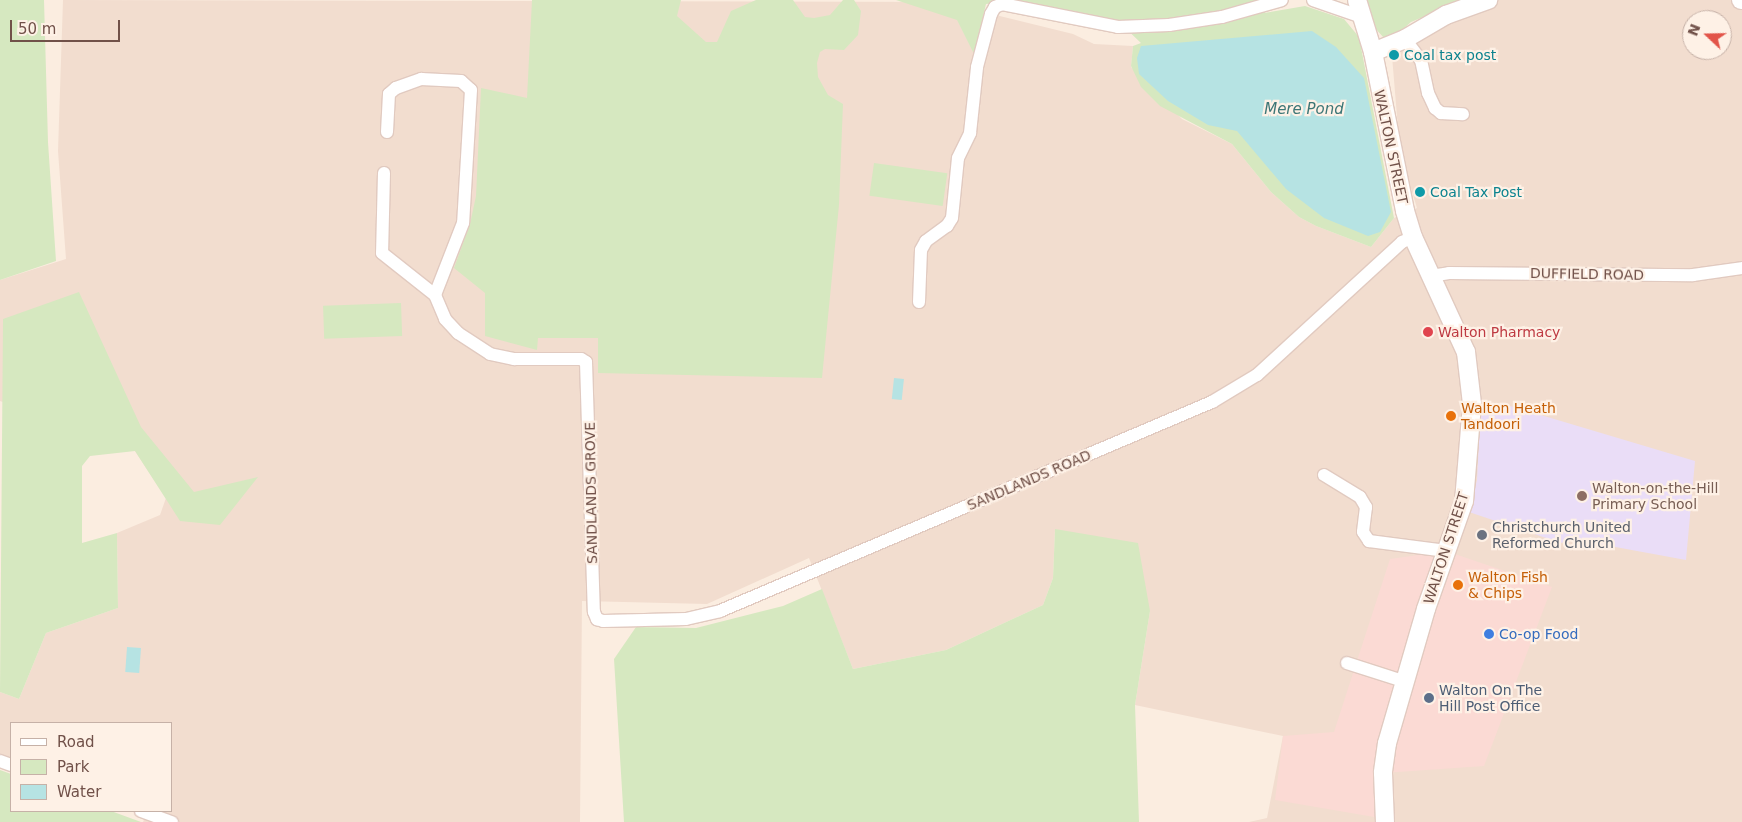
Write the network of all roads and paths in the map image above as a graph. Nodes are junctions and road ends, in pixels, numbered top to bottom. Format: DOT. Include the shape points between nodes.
graph roads {
  1 [pos="1282,0"];
  2 [pos="1313,0"];
  3 [pos="1488,0"];
  4 [pos="1360,8"];
  5 [pos="1405,39"];
  6 [pos="1373,52"];
  7 [pos="1463,114"];
  8 [pos="387,132"];
  9 [pos="384,173"];
  10 [pos="1413,237"];
  11 [pos="1742,268"];
  12 [pos="1431,276"];
  13 [pos="435,295"];
  14 [pos="918,302"];
  15 [pos="1324,475"];
  16 [pos="1446,551"];
  17 [pos="597,619"];
  18 [pos="1347,664"];
  19 [pos="1404,681"];
  20 [pos="144,812"];
  21 [pos="172,822"];
  22 [pos="1385,822"];
  1 -- 14 [label="street" via="1187,22 1118,27 1002,4 995,7 977,67 970,133 958,158 952,218 947,226 926,241 922,250"];
  2 -- 4 [label="street"];
  3 -- 5 [label="main road" via="1446,16"];
  4 -- 6 [label="main road, WALTON STREET"];
  5 -- 6 [label="main road"];
  5 -- 7 [label="street" via="1421,60 1428,93 1435,108 1441,113"];
  6 -- 10 [label="main road, WALTON STREET" via="1392,161"];
  8 -- 13 [label="street" via="389,94 396,88 421,79 461,81 471,90 463,223"];
  9 -- 13 [label="street" via="382,252"];
  10 -- 12 [label="main road, WALTON STREET"];
  10 -- 17 [label="street, SANDLANDS ROAD" via="1402,242 1258,375 1212,402 720,611 686,619"];
  11 -- 12 [label="street, DUFFIELD ROAD" via="1693,275 1469,272"];
  12 -- 16 [label="main road, WALTON STREET" via="1466,352 1472,404 1464,501"];
  13 -- 17 [label="street, SANDLANDS GROVE" via="446,320 458,334 490,354 537,360 581,359 588,367 594,612"];
  15 -- 16 [label="street" via="1360,497 1366,508 1363,532 1369,541"];
  16 -- 19 [label="main road, WALTON STREET"];
  18 -- 19 [label="street"];
  19 -- 22 [label="main road, WALTON STREET" via="1394,711 1383,773"];
  20 -- 21 [label="street"];
}
